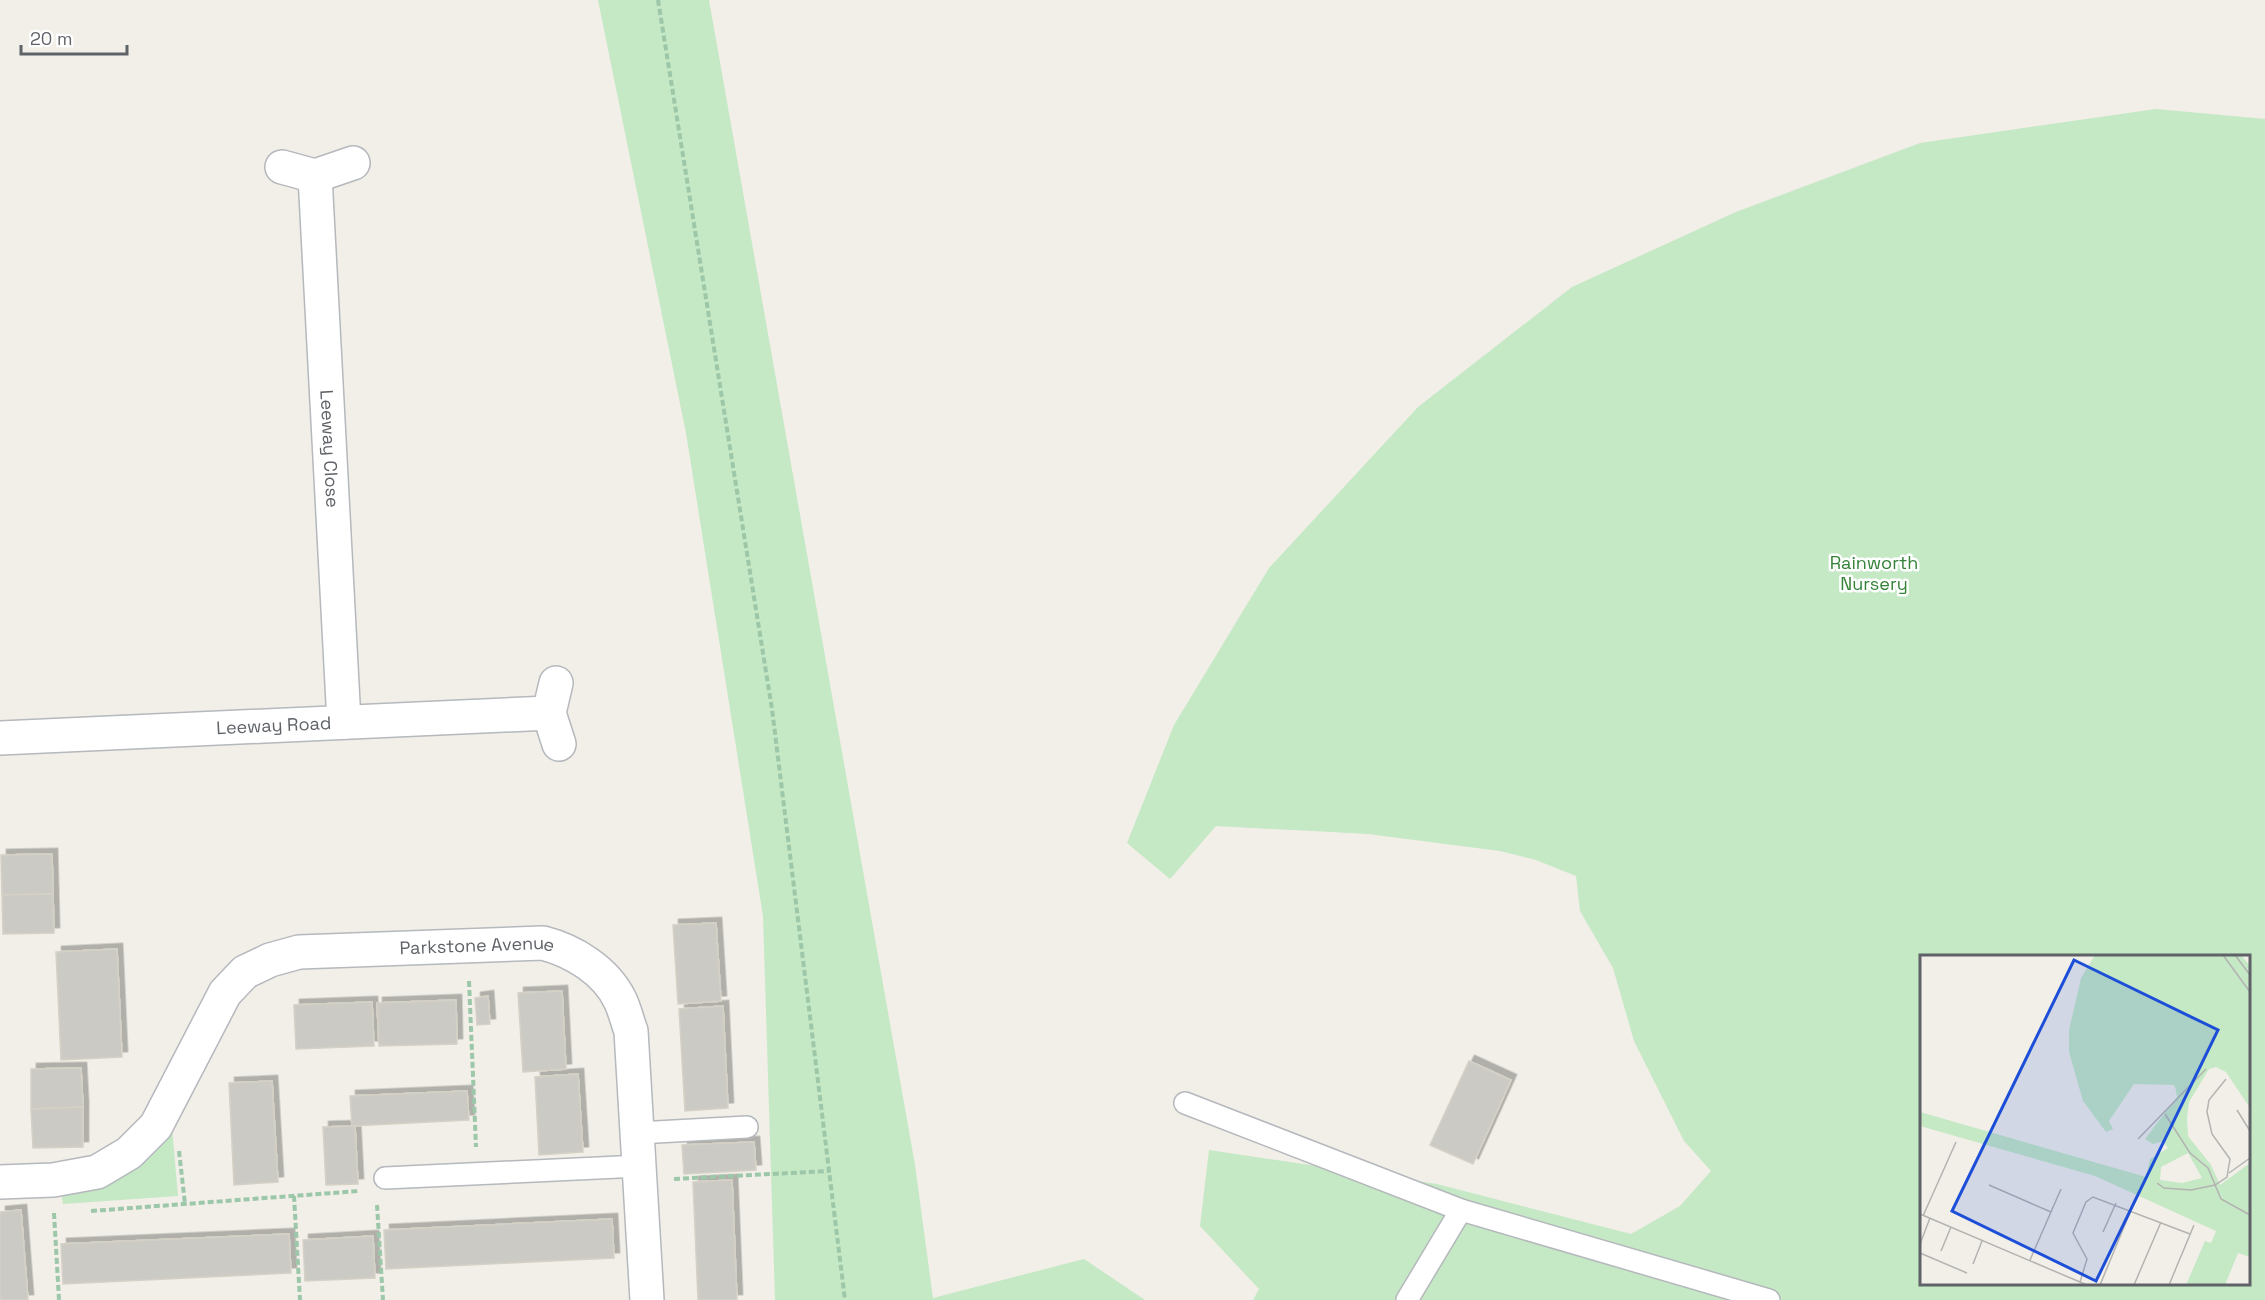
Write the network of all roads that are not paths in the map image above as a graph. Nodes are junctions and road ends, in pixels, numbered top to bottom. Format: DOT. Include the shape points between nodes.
graph roads {
  1 [pos="353,163"];
  2 [pos="282,167"];
  3 [pos="315,176"];
  4 [pos="344,722"];
  5 [pos="0,738"];
  6 [pos="559,744"];
  7 [pos="1185,1103"];
  8 [pos="747,1127"];
  9 [pos="638,1133"];
  10 [pos="640,1174"];
  11 [pos="0,1182"];
  12 [pos="380,1184"];
  13 [pos="1461,1210"];
  14 [pos="647,1300"];
  15 [pos="1407,1300"];
  16 [pos="1769,1300"];
  1 -- 3 [label="street"];
  2 -- 3 [label="street"];
  3 -- 4 [label="street, Leeway Close"];
  4 -- 5 [label="street, Leeway Road"];
  4 -- 6 [label="street, Leeway Road" via="553,698"];
  7 -- 13 [label="lane"];
  8 -- 9 [label="lane"];
  9 -- 10 [label="street, Parkstone Avenue"];
  9 -- 11 [label="street, Parkstone Avenue" via="631,1031 620,1000 605,978 561,947 543,943 299,952 245,972 225,993 156,1126 129,1153 97,1172 53,1180"];
  10 -- 12 [label="lane" via="477,1174"];
  10 -- 14 [label="street, Parkstone Avenue"];
  13 -- 15 [label="lane"];
  13 -- 16 [label="lane"];
}
